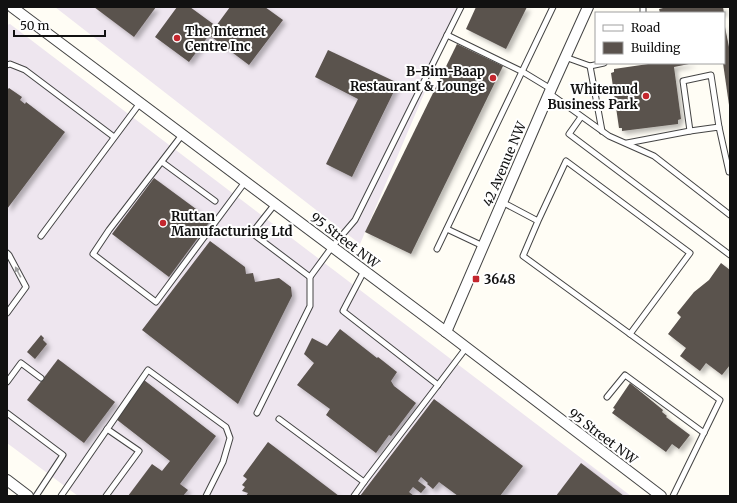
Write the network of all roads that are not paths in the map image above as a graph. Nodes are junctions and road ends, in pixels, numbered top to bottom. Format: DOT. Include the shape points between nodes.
graph roads {
  1 [pos="12,7"];
  2 [pos="461,7"];
  3 [pos="553,7"];
  4 [pos="588,7"];
  5 [pos="447,35"];
  6 [pos="565,57"];
  7 [pos="599,64"];
  8 [pos="7,65"];
  9 [pos="590,66"];
  10 [pos="523,72"];
  11 [pos="550,91"];
  12 [pos="140,103"];
  13 [pos="581,117"];
  14 [pos="718,127"];
  15 [pos="602,131"];
  16 [pos="690,131"];
  17 [pos="182,135"];
  18 [pos="114,137"];
  19 [pos="626,144"];
  20 [pos="162,162"];
  21 [pos="729,172"];
  22 [pos="245,182"];
  23 [pos="215,201"];
  24 [pos="502,202"];
  25 [pos="275,204"];
  26 [pos="730,215"];
  27 [pos="538,221"];
  28 [pos="447,229"];
  29 [pos="41,236"];
  30 [pos="483,246"];
  31 [pos="332,247"];
  32 [pos="437,249"];
  33 [pos="7,253"];
  34 [pos="730,254"];
  35 [pos="364,271"];
  36 [pos="310,277"];
  37 [pos="7,313"];
  38 [pos="446,332"];
  39 [pos="630,334"];
  40 [pos="466,348"];
  41 [pos="41,378"];
  42 [pos="7,382"];
  43 [pos="438,385"];
  44 [pos="607,397"];
  45 [pos="7,413"];
  46 [pos="257,413"];
  47 [pos="279,419"];
  48 [pos="107,429"];
  49 [pos="704,433"];
  50 [pos="7,480"];
  51 [pos="364,482"];
  52 [pos="28,496"];
  53 [pos="36,496"];
  54 [pos="60,496"];
  55 [pos="106,496"];
  56 [pos="206,496"];
  57 [pos="354,496"];
  58 [pos="661,496"];
  59 [pos="673,496"];
  1 -- 12 [label="street, 95 Street NW"];
  2 -- 5 [label="lane"];
  3 -- 10 [label="lane"];
  4 -- 6 [label="street, 42 Avenue NW"];
  5 -- 10 [label="lane"];
  5 -- 31 [label="lane" via="355,220"];
  6 -- 9 [label="lane"];
  6 -- 11 [label="street, 42 Avenue NW"];
  7 -- 9 [label="lane"];
  8 -- 18 [label="lane" via="25,70"];
  9 -- 15 [label="lane"];
  10 -- 11 [label="lane"];
  10 -- 28 [label="lane"];
  11 -- 13 [label="lane"];
  11 -- 24 [label="street, 42 Avenue NW"];
  12 -- 17 [label="street, 95 Street NW"];
  12 -- 18 [label="lane"];
  13 -- 15 [label="lane"];
  13 -- 34 [label="lane" via="569,134"];
  14 -- 16 [label="lane"];
  14 -- 16 [label="lane" via="711,75 683,81"];
  14 -- 21 [label="lane"];
  15 -- 19 [label="lane"];
  16 -- 19 [label="lane"];
  17 -- 20 [label="lane"];
  17 -- 22 [label="street, 95 Street NW"];
  18 -- 29 [label="lane"];
  19 -- 26 [label="lane" via="654,156"];
  20 -- 22 [label="lane" via="93,254 156,302"];
  20 -- 23 [label="lane"];
  22 -- 25 [label="street, 95 Street NW"];
  24 -- 27 [label="lane"];
  24 -- 30 [label="street, 42 Avenue NW"];
  25 -- 31 [label="street, 95 Street NW"];
  25 -- 36 [label="lane" via="252,233"];
  27 -- 39 [label="lane" via="523,256"];
  27 -- 39 [label="lane" via="566,161 690,253"];
  28 -- 30 [label="lane"];
  28 -- 32 [label="lane"];
  30 -- 38 [label="street, 42 Avenue NW"];
  31 -- 35 [label="street, 95 Street NW"];
  31 -- 36 [label="lane"];
  37 -- 33 [label="lane, one-way" via="26,287"];
  35 -- 38 [label="street, 95 Street NW"];
  35 -- 43 [label="lane" via="343,311"];
  36 -- 46 [label="lane" via="310,306"];
  38 -- 40 [label="street, 95 Street NW"];
  39 -- 49 [label="lane" via="720,400"];
  40 -- 43 [label="lane"];
  40 -- 58 [label="street, 95 Street NW"];
  41 -- 42 [label="lane" via="21,363"];
  43 -- 51 [label="lane"];
  44 -- 49 [label="lane" via="625,375"];
  45 -- 53 [label="lane" via="63,455"];
  47 -- 51 [label="lane"];
  48 -- 54 [label="lane"];
  48 -- 55 [label="lane" via="139,451"];
  48 -- 56 [label="lane" via="148,370 226,427 230,438 223,462"];
  49 -- 59 [label="lane"];
  50 -- 52 [label="street"];
  51 -- 57 [label="lane"];
}
